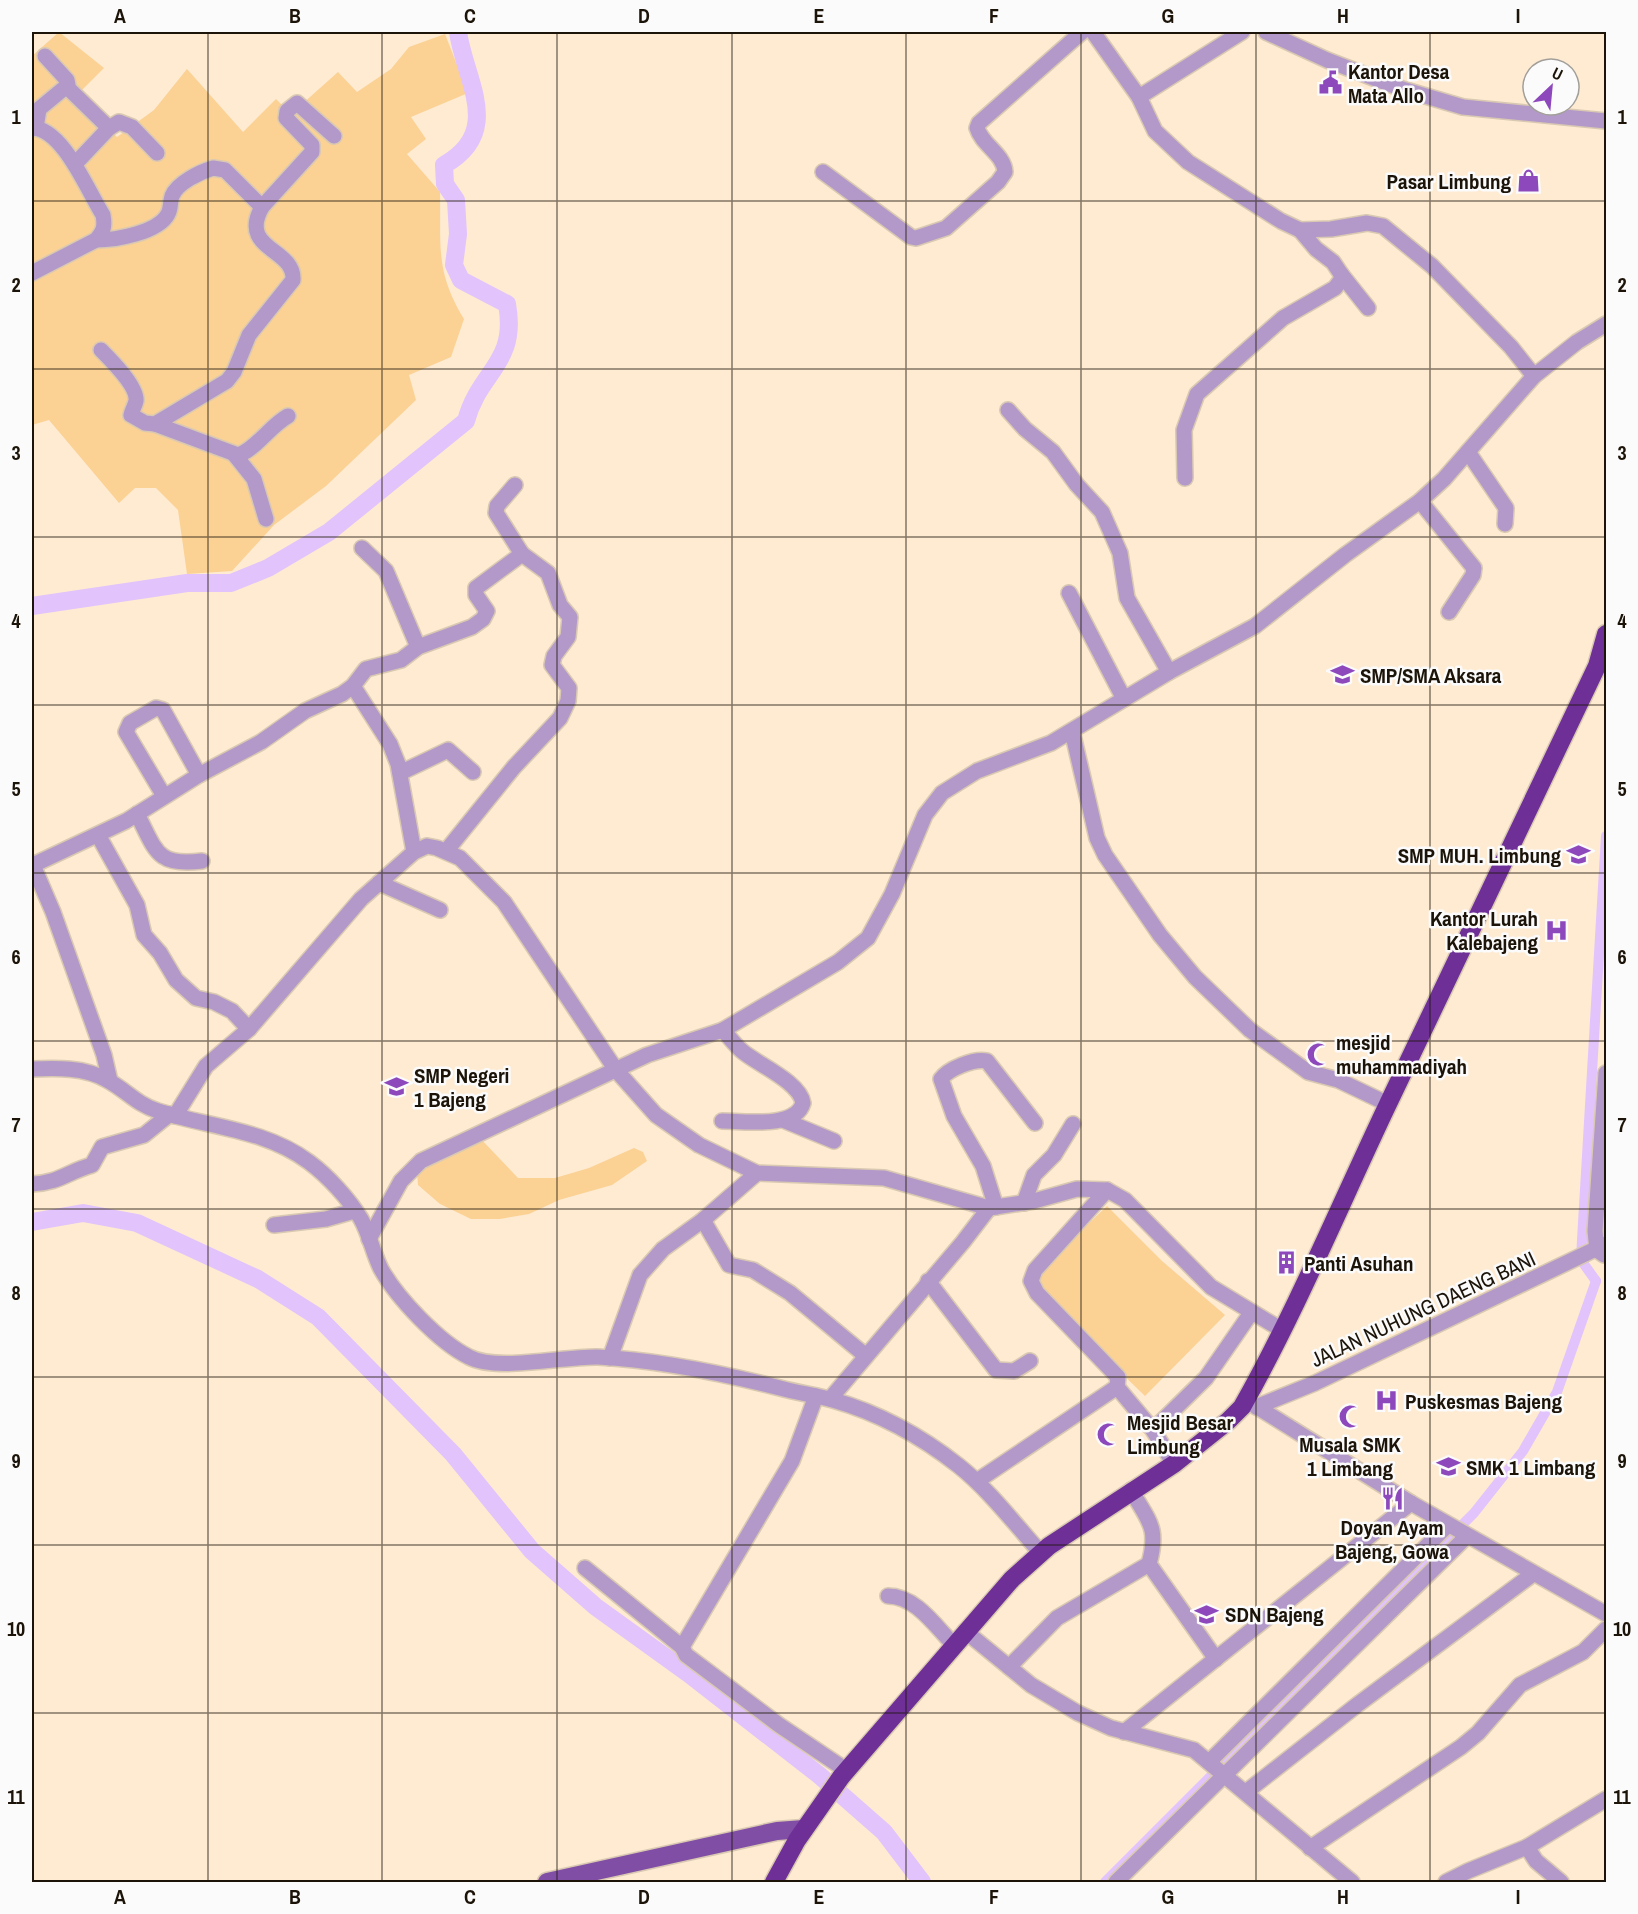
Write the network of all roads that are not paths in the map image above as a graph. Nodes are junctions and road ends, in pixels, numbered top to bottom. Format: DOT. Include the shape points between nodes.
graph roads {
  1 [pos="1082,32"];
  2 [pos="1093,32"];
  3 [pos="1242,32"];
  4 [pos="1266,32"];
  5 [pos="45,56"];
  6 [pos="67,87"];
  7 [pos="1140,97"];
  8 [pos="1606,121"];
  9 [pos="34,128"];
  10 [pos="109,128"];
  11 [pos="334,136"];
  12 [pos="157,153"];
  13 [pos="75,164"];
  14 [pos="823,172"];
  15 [pos="262,207"];
  16 [pos="1300,230"];
  17 [pos="96,240"];
  18 [pos="32,273"];
  19 [pos="1341,274"];
  20 [pos="1368,308"];
  21 [pos="1606,324"];
  22 [pos="101,350"];
  23 [pos="1534,376"];
  24 [pos="1008,410"];
  25 [pos="288,416"];
  26 [pos="155,424"];
  27 [pos="1468,452"];
  28 [pos="234,454"];
  29 [pos="1185,478"];
  30 [pos="515,485"];
  31 [pos="1420,501"];
  32 [pos="266,519"];
  33 [pos="1505,524"];
  34 [pos="362,548"];
  35 [pos="522,554"];
  36 [pos="1069,593"];
  37 [pos="1449,612"];
  38 [pos="1606,634"];
  39 [pos="418,647"];
  40 [pos="1170,672"];
  41 [pos="353,686"];
  42 [pos="1124,699"];
  43 [pos="1072,731"];
  44 [pos="473,772"];
  45 [pos="400,773"];
  46 [pos="199,775"];
  47 [pos="164,796"];
  48 [pos="137,814"];
  49 [pos="98,835"];
  50 [pos="447,850"];
  51 [pos="414,852"];
  52 [pos="202,861"];
  53 [pos="32,864"];
  54 [pos="379,883"];
  55 [pos="440,910"];
  56 [pos="249,1029"];
  57 [pos="723,1030"];
  58 [pos="32,1069"];
  59 [pos="616,1070"];
  60 [pos="1606,1073"];
  61 [pos="110,1081"];
  62 [pos="1388,1104"];
  63 [pos="173,1115"];
  64 [pos="783,1120"];
  65 [pos="722,1121"];
  66 [pos="1035,1123"];
  67 [pos="1073,1124"];
  68 [pos="834,1141"];
  69 [pos="757,1173"];
  70 [pos="32,1184"];
  71 [pos="1107,1190"];
  72 [pos="1024,1203"];
  73 [pos="993,1207"];
  74 [pos="354,1211"];
  75 [pos="703,1220"];
  76 [pos="274,1225"];
  77 [pos="369,1239"];
  78 [pos="1600,1251"];
  79 [pos="928,1281"];
  80 [pos="1251,1313"];
  81 [pos="1282,1330"];
  82 [pos="866,1356"];
  83 [pos="610,1358"];
  84 [pos="1030,1361"];
  85 [pos="1117,1387"];
  86 [pos="823,1397"];
  87 [pos="1251,1403"];
  88 [pos="1153,1430"];
  89 [pos="1174,1464"];
  90 [pos="977,1481"];
  91 [pos="1131,1490"];
  92 [pos="1411,1503"];
  93 [pos="1458,1531"];
  94 [pos="1040,1552"];
  95 [pos="1149,1564"];
  96 [pos="585,1568"];
  97 [pos="1533,1574"];
  98 [pos="888,1596"];
  99 [pos="1606,1614"];
  100 [pos="1606,1629"];
  101 [pos="959,1638"];
  102 [pos="682,1647"];
  103 [pos="1216,1659"];
  104 [pos="1009,1667"];
  105 [pos="1124,1732"];
  106 [pos="1217,1768"];
  107 [pos="840,1779"];
  108 [pos="1246,1792"];
  109 [pos="1606,1799"];
  110 [pos="804,1829"];
  111 [pos="1527,1847"];
  112 [pos="1310,1848"];
  113 [pos="547,1882"];
  114 [pos="774,1882"];
  115 [pos="1116,1882"];
  116 [pos="1352,1882"];
  117 [pos="1446,1882"];
  118 [pos="1561,1882"];
  1 -- 14 [label="street" via="979,123 981,137 1002,162 1005,172 946,228 911,237"];
  2 -- 7 [label="street"];
  3 -- 7 [label="street"];
  4 -- 8 [label="street" via="1402,89 1463,107"];
  5 -- 6 [label="street" via="67,80"];
  6 -- 9 [label="street" via="39,109"];
  6 -- 10 [label="street"];
  7 -- 16 [label="street" via="1155,131 1188,162"];
  9 -- 13 [label="street" via="56,142"];
  10 -- 12 [label="street" via="119,122 128,124"];
  10 -- 13 [label="street"];
  11 -- 15 [label="street" via="297,103 287,111 286,118 312,145 312,152"];
  13 -- 17 [label="street" via="103,214 105,228"];
  15 -- 17 [label="street" via="225,170 213,168 178,187 163,221 119,239"];
  15 -- 26 [label="street" via="255,230 291,271 290,287 249,335 231,376"];
  16 -- 19 [label="street"];
  16 -- 23 [label="street" via="1366,223 1383,226 1432,266"];
  17 -- 18 [label="street"];
  19 -- 20 [label="street"];
  19 -- 29 [label="street" via="1335,288 1283,318 1197,394 1184,430"];
  21 -- 23 [label="street"];
  22 -- 26 [label="street" via="135,393 131,415"];
  23 -- 27 [label="street"];
  24 -- 40 [label="street" via="1053,452 1102,512 1120,553 1126,598"];
  25 -- 28 [label="street" via="269,428 246,452"];
  26 -- 28 [label="street"];
  27 -- 31 [label="street"];
  27 -- 33 [label="street" via="1506,508"];
  28 -- 32 [label="street" via="254,479"];
  30 -- 35 [label="street" via="497,506 496,513"];
  31 -- 37 [label="street" via="1473,568 1473,575"];
  31 -- 40 [label="street" via="1256,626"];
  34 -- 39 [label="street" via="386,571"];
  35 -- 39 [label="street" via="476,588 476,595 487,610 483,619"];
  35 -- 50 [label="street" via="548,573 560,605 570,617 568,636 552,664 569,688 568,702 560,718 514,767"];
  36 -- 42 [label="street"];
  38 -- 62 [label="highway" via="1597,666"];
  39 -- 41 [label="street" via="401,660 366,669"];
  40 -- 42 [label="street"];
  41 -- 45 [label="street" via="390,744"];
  41 -- 46 [label="street"];
  42 -- 43 [label="street"];
  43 -- 57 [label="street" via="1036,750 977,771 942,793 925,815 892,894 863,943 808,982"];
  43 -- 62 [label="street" via="1097,838 1161,935 1195,977 1245,1025 1308,1072 1338,1080"];
  44 -- 45 [label="street" via="448,750"];
  45 -- 51 [label="street"];
  46 -- 47 [label="street"];
  46 -- 47 [label="street" via="163,710 156,708 130,723 126,732"];
  47 -- 48 [label="street"];
  48 -- 49 [label="street"];
  48 -- 52 [label="street" via="164,858 179,864"];
  49 -- 53 [label="street"];
  49 -- 56 [label="street" via="137,905 144,935 176,980 196,998 232,1011"];
  50 -- 51 [label="street" via="427,846"];
  50 -- 59 [label="street" via="504,902"];
  51 -- 54 [label="street"];
  53 -- 61 [label="street" via="53,912"];
  54 -- 55 [label="street"];
  54 -- 56 [label="street"];
  56 -- 63 [label="street" via="206,1066"];
  57 -- 59 [label="street" via="676,1043"];
  57 -- 64 [label="street" via="741,1051 776,1073 802,1097 800,1110"];
  58 -- 61 [label="street" via="78,1070"];
  59 -- 69 [label="street" via="656,1115 675,1130"];
  59 -- 77 [label="street" via="421,1161 401,1181"];
  60 -- 78 [label="street" via="1595,1231"];
  61 -- 63 [label="street" via="135,1101"];
  62 -- 81 [label="highway"];
  63 -- 70 [label="street" via="144,1135 102,1147 92,1165 75,1168 57,1181"];
  63 -- 74 [label="street" via="263,1138 300,1156 331,1182"];
  64 -- 65 [label="street"];
  64 -- 68 [label="street"];
  66 -- 73 [label="street" via="989,1062 974,1062 951,1070 941,1079 954,1116 982,1166"];
  67 -- 72 [label="street" via="1054,1155 1034,1175"];
  69 -- 73 [label="street" via="858,1174"];
  69 -- 75 [label="street"];
  71 -- 72 [label="street" via="1077,1189"];
  71 -- 80 [label="street" via="1125,1200 1211,1287"];
  71 -- 85 [label="street" via="1035,1270 1031,1281 1037,1293 1118,1377"];
  72 -- 73 [label="street"];
  73 -- 79 [label="street"];
  74 -- 76 [label="street" via="333,1218"];
  74 -- 77 [label="street"];
  75 -- 82 [label="street" via="729,1265 753,1270 790,1293"];
  75 -- 83 [label="street" via="663,1249 640,1275"];
  77 -- 83 [label="street" via="392,1286 425,1322 470,1358 496,1364"];
  78 -- 87 [label="street, JALAN NUHUNG DAENG BANI" via="1315,1383"];
  79 -- 82 [label="street"];
  79 -- 84 [label="street" via="996,1370 1014,1371"];
  80 -- 81 [label="street"];
  80 -- 88 [label="street" via="1206,1378"];
  81 -- 87 [label="highway"];
  82 -- 86 [label="street"];
  83 -- 86 [label="street" via="714,1371"];
  85 -- 88 [label="street"];
  85 -- 90 [label="street"];
  86 -- 90 [label="street" via="877,1414 904,1428"];
  86 -- 102 [label="street" via="792,1461"];
  87 -- 89 [label="highway"];
  87 -- 92 [label="street"];
  88 -- 89 [label="street"];
  89 -- 91 [label="highway"];
  90 -- 94 [label="street"];
  91 -- 94 [label="highway"];
  91 -- 95 [label="street" via="1154,1532"];
  92 -- 93 [label="street"];
  92 -- 103 [label="street"];
  93 -- 97 [label="street"];
  93 -- 106 [label="street"];
  93 -- 106 [label="street"];
  94 -- 101 [label="highway"];
  95 -- 103 [label="street"];
  95 -- 104 [label="street" via="1057,1618"];
  96 -- 102 [label="street"];
  97 -- 99 [label="street"];
  97 -- 108 [label="street"];
  98 -- 101 [label="street" via="912,1604"];
  100 -- 112 [label="street" via="1583,1652 1520,1685 1461,1747"];
  101 -- 104 [label="street"];
  101 -- 107 [label="highway"];
  102 -- 107 [label="street" via="686,1655"];
  103 -- 105 [label="street"];
  104 -- 105 [label="street" via="1052,1699"];
  105 -- 106 [label="street" via="1185,1747"];
  106 -- 108 [label="street"];
  106 -- 115 [label="street"];
  107 -- 110 [label="highway"];
  108 -- 112 [label="street"];
  109 -- 111 [label="street"];
  110 -- 113 [label="main road" via="777,1831"];
  110 -- 114 [label="highway"];
  111 -- 117 [label="street"];
  111 -- 118 [label="street" via="1536,1861"];
  112 -- 116 [label="street"];
}
